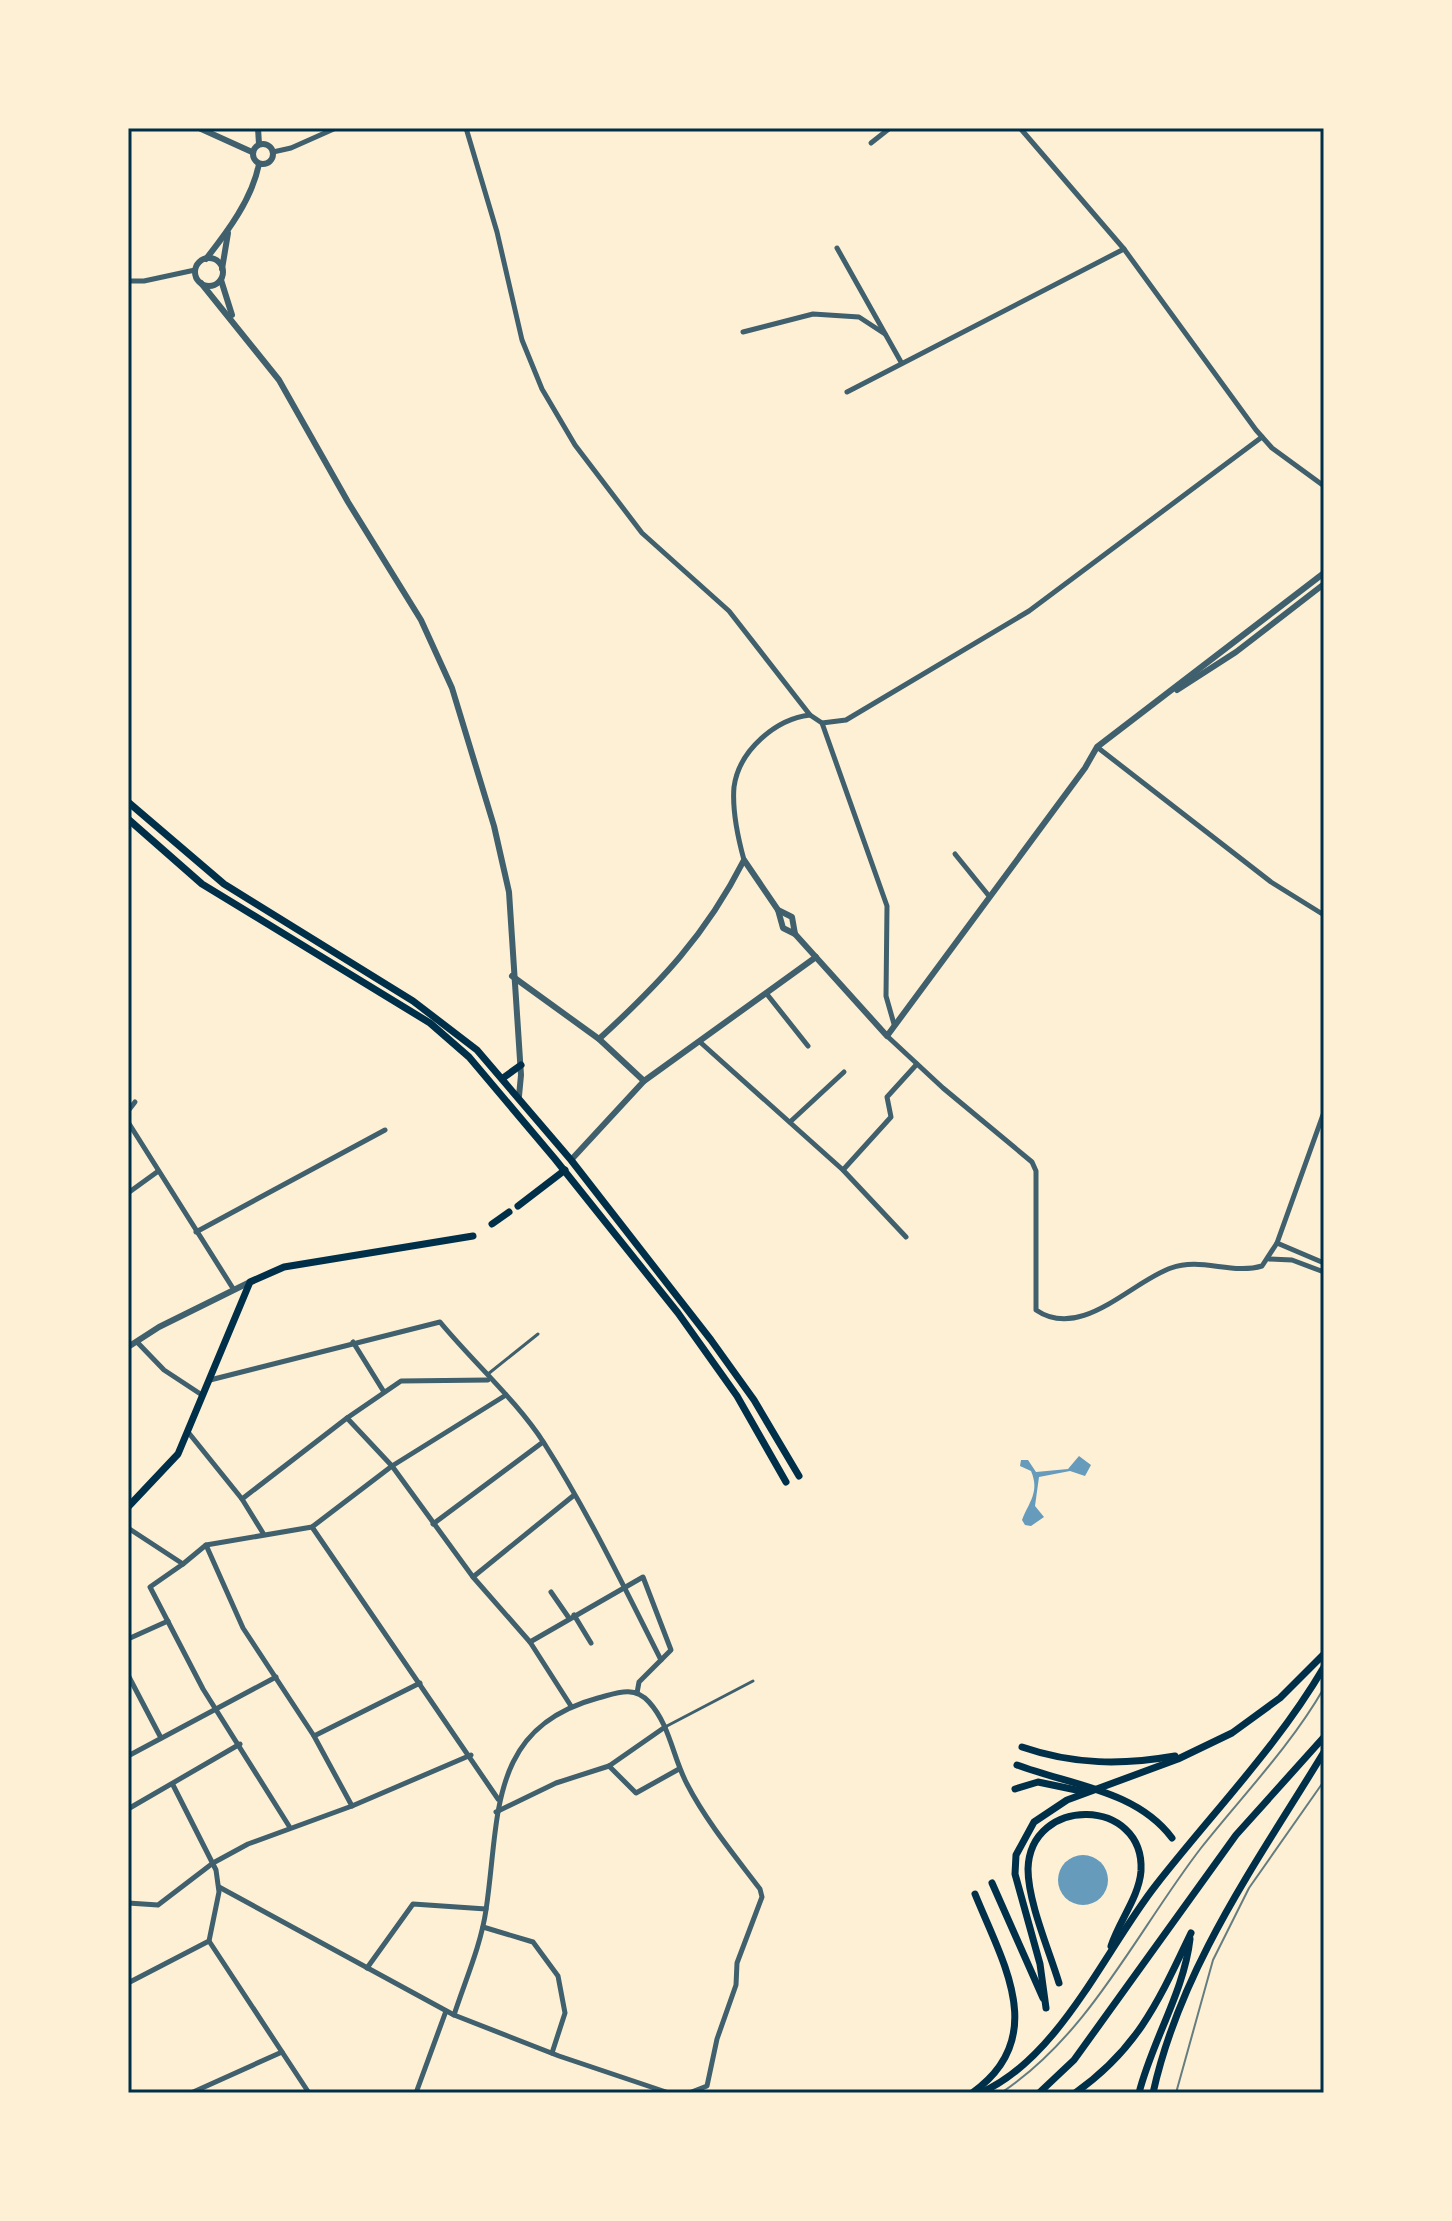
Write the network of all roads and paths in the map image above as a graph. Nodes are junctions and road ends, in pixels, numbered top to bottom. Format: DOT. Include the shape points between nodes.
graph roads {
  1 [pos="199,128"];
  2 [pos="258,128"];
  3 [pos="336,128"];
  4 [pos="466,128"];
  5 [pos="890,128"];
  6 [pos="1020,128"];
  7 [pos="871,143"];
  8 [pos="259,144"];
  9 [pos="252,152"];
  10 [pos="273,152"];
  11 [pos="259,164"];
  12 [pos="229,230"];
  13 [pos="837,248"];
  14 [pos="1124,249"];
  15 [pos="206,259"];
  16 [pos="222,269"];
  17 [pos="195,270"];
  18 [pos="221,279"];
  19 [pos="128,281"];
  20 [pos="201,283"];
  21 [pos="235,322"];
  22 [pos="743,332"];
  23 [pos="885,334"];
  24 [pos="901,362"];
  25 [pos="847,392"];
  26 [pos="1262,437"];
  27 [pos="1324,486"];
  28 [pos="1324,573"];
  29 [pos="1324,584"];
  30 [pos="1167,695"];
  31 [pos="810,715"];
  32 [pos="822,723"];
  33 [pos="1097,747"];
  34 [pos="128,802"];
  35 [pos="128,819"];
  36 [pos="955,854"];
  37 [pos="744,860"];
  38 [pos="989,896"];
  39 [pos="778,910"];
  40 [pos="1324,915"];
  41 [pos="795,934"];
  42 [pos="816,957"];
  43 [pos="512,976"];
  44 [pos="766,993"];
  45 [pos="894,1024"];
  46 [pos="887,1036"];
  47 [pos="599,1039"];
  48 [pos="700,1042"];
  49 [pos="808,1046"];
  50 [pos="917,1064"];
  51 [pos="521,1065"];
  52 [pos="844,1072"];
  53 [pos="503,1078"];
  54 [pos="644,1081"];
  55 [pos="519,1096"];
  56 [pos="135,1102"];
  57 [pos="515,1109"];
  58 [pos="128,1111"];
  59 [pos="1324,1112"];
  60 [pos="128,1122"];
  61 [pos="790,1122"];
  62 [pos="385,1130"];
  63 [pos="571,1160"];
  64 [pos="565,1170"];
  65 [pos="843,1170"];
  66 [pos="157,1172"];
  67 [pos="128,1193"];
  68 [pos="518,1206"];
  69 [pos="509,1212"];
  70 [pos="492,1224"];
  71 [pos="196,1232"];
  72 [pos="473,1236"];
  73 [pos="906,1237"];
  74 [pos="1277,1243"];
  75 [pos="1268,1259"];
  76 [pos="1324,1263"];
  77 [pos="1324,1272"];
  78 [pos="250,1282"];
  79 [pos="234,1290"];
  80 [pos="538,1334"];
  81 [pos="137,1342"];
  82 [pos="353,1342"];
  83 [pos="128,1347"];
  84 [pos="487,1378"];
  85 [pos="209,1380"];
  86 [pos="384,1392"];
  87 [pos="202,1395"];
  88 [pos="506,1395"];
  89 [pos="347,1418"];
  90 [pos="188,1432"];
  91 [pos="543,1442"];
  92 [pos="392,1466"];
  93 [pos="799,1476"];
  94 [pos="786,1482"];
  95 [pos="573,1496"];
  96 [pos="242,1499"];
  97 [pos="128,1507"];
  98 [pos="433,1524"];
  99 [pos="312,1527"];
  100 [pos="128,1528"];
  101 [pos="263,1533"];
  102 [pos="206,1545"];
  103 [pos="183,1564"];
  104 [pos="473,1577"];
  105 [pos="624,1586"];
  106 [pos="551,1592"];
  107 [pos="572,1616"];
  108 [pos="168,1621"];
  109 [pos="128,1639"];
  110 [pos="530,1642"];
  111 [pos="591,1643"];
  112 [pos="1324,1654"];
  113 [pos="661,1660"];
  114 [pos="1324,1667"];
  115 [pos="128,1675"];
  116 [pos="276,1677"];
  117 [pos="753,1681"];
  118 [pos="420,1683"];
  119 [pos="637,1693"];
  120 [pos="571,1706"];
  121 [pos="217,1709"];
  122 [pos="665,1727"];
  123 [pos="314,1736"];
  124 [pos="1324,1737"];
  125 [pos="161,1738"];
  126 [pos="240,1744"];
  127 [pos="1022,1747"];
  128 [pos="1324,1752"];
  129 [pos="1189,1753"];
  130 [pos="471,1755"];
  131 [pos="128,1756"];
  132 [pos="1017,1765"];
  133 [pos="609,1766"];
  134 [pos="679,1769"];
  135 [pos="173,1785"];
  136 [pos="1015,1789"];
  137 [pos="1100,1790"];
  138 [pos="499,1800"];
  139 [pos="352,1806"];
  140 [pos="128,1809"];
  141 [pos="496,1812"];
  142 [pos="289,1826"];
  143 [pos="1172,1838"];
  144 [pos="213,1863"];
  145 [pos="992,1883"];
  146 [pos="219,1887"];
  147 [pos="975,1894"];
  148 [pos="128,1903"];
  149 [pos="486,1909"];
  150 [pos="483,1927"];
  151 [pos="209,1941"];
  152 [pos="1107,1956"];
  153 [pos="367,1968"];
  154 [pos="128,1983"];
  155 [pos="1059,1983"];
  156 [pos="446,2011"];
  157 [pos="454,2015"];
  158 [pos="282,2052"];
  159 [pos="552,2053"];
  160 [pos="191,2093"];
  161 [pos="309,2093"];
  162 [pos="416,2093"];
  163 [pos="669,2093"];
  164 [pos="689,2093"];
  165 [pos="972,2093"];
  166 [pos="980,2093"];
  167 [pos="1039,2093"];
  168 [pos="1075,2093"];
  169 [pos="1139,2093"];
  170 [pos="1153,2093"];
  1 -- 9 [label="street"];
  2 -- 8 [label="street"];
  3 -- 10 [label="street"];
  4 -- 31 [label="street" via="522,340 568,434 642,533 729,611"];
  5 -- 7 [label="street"];
  6 -- 14 [label="street"];
  8 -- 9 [label="street"];
  8 -- 10 [label="street"];
  9 -- 11 [label="street"];
  10 -- 11 [label="street" via="269,162"];
  11 -- 12 [label="street"];
  12 -- 15 [label="street"];
  12 -- 16 [label="street"];
  13 -- 23 [label="street"];
  14 -- 24 [label="street"];
  14 -- 26 [label="street"];
  15 -- 16 [label="street"];
  15 -- 17 [label="street"];
  16 -- 18 [label="street"];
  17 -- 19 [label="street"];
  17 -- 20 [label="street"];
  18 -- 20 [label="street" via="214,285"];
  18 -- 21 [label="street"];
  20 -- 21 [label="street"];
  21 -- 43 [label="street" via="279,380 421,620 452,688 509,892"];
  22 -- 23 [label="street" via="813,314 859,317"];
  23 -- 24 [label="street"];
  24 -- 25 [label="street"];
  26 -- 27 [label="street"];
  26 -- 32 [label="street" via="1029,611 846,720"];
  28 -- 30 [label="street"];
  29 -- 30 [label="street" via="1199,678"];
  30 -- 33 [label="street"];
  31 -- 32 [label="street"];
  31 -- 37 [label="street" via="776,726 739,770 734,787"];
  32 -- 45 [label="street" via="887,906 886,996"];
  33 -- 38 [label="street"];
  33 -- 40 [label="street" via="1271,882"];
  34 -- 53 [label="main road" via="224,884 438,1017"];
  35 -- 57 [label="main road" via="202,884 430,1023"];
  36 -- 38 [label="street"];
  37 -- 39 [label="street"];
  37 -- 47 [label="street" via="687,953"];
  38 -- 45 [label="street"];
  39 -- 41 [label="street" via="783,928"];
  39 -- 41 [label="street" via="792,917"];
  41 -- 42 [label="street"];
  42 -- 44 [label="street"];
  42 -- 46 [label="street"];
  43 -- 47 [label="street"];
  43 -- 51 [label="street"];
  44 -- 48 [label="street"];
  44 -- 49 [label="street"];
  45 -- 46 [label="street"];
  46 -- 50 [label="street"];
  47 -- 54 [label="street"];
  48 -- 54 [label="street"];
  48 -- 61 [label="street"];
  50 -- 65 [label="street" via="887,1097 891,1117 886,1127"];
  50 -- 75 [label="street" via="1032,1162 1036,1310 1052,1317 1079,1316 1170,1268 1191,1264 1246,1271"];
  51 -- 53 [label="main road"];
  51 -- 55 [label="street"];
  52 -- 61 [label="street"];
  53 -- 55 [label="main road"];
  54 -- 63 [label="street"];
  55 -- 57 [label="main road"];
  55 -- 63 [label="main road"];
  56 -- 58 [label="street"];
  57 -- 64 [label="main road"];
  59 -- 74 [label="street"];
  60 -- 66 [label="street"];
  61 -- 65 [label="street"];
  62 -- 71 [label="street"];
  63 -- 64 [label="main road"];
  63 -- 93 [label="main road" via="740,1379"];
  64 -- 68 [label="main road"];
  64 -- 94 [label="main road" via="716,1366"];
  65 -- 73 [label="street"];
  66 -- 67 [label="street"];
  66 -- 71 [label="street"];
  69 -- 70 [label="main road"];
  71 -- 79 [label="street"];
  72 -- 78 [label="main road" via="284,1267"];
  74 -- 75 [label="street"];
  74 -- 76 [label="street"];
  75 -- 77 [label="street" via="1292,1260"];
  78 -- 79 [label="street"];
  78 -- 85 [label="main road"];
  79 -- 81 [label="street"];
  80 -- 84 [label="street"];
  81 -- 83 [label="street"];
  81 -- 87 [label="street" via="164,1370"];
  82 -- 84 [label="street" via="440,1322"];
  82 -- 85 [label="street"];
  82 -- 86 [label="street"];
  84 -- 86 [label="street" via="401,1381"];
  84 -- 88 [label="street"];
  85 -- 87 [label="main road"];
  86 -- 89 [label="street"];
  87 -- 90 [label="main road"];
  88 -- 91 [label="street"];
  88 -- 92 [label="street"];
  89 -- 92 [label="street"];
  89 -- 96 [label="street"];
  90 -- 96 [label="street"];
  90 -- 97 [label="main road" via="178,1454"];
  91 -- 95 [label="street"];
  91 -- 98 [label="street"];
  92 -- 98 [label="street"];
  92 -- 99 [label="street"];
  95 -- 104 [label="street"];
  95 -- 105 [label="street"];
  96 -- 101 [label="street"];
  98 -- 104 [label="street"];
  99 -- 101 [label="street"];
  99 -- 118 [label="street"];
  100 -- 103 [label="street"];
  101 -- 102 [label="street"];
  102 -- 103 [label="street"];
  102 -- 116 [label="street" via="243,1628"];
  103 -- 108 [label="street" via="150,1587"];
  104 -- 110 [label="street"];
  105 -- 107 [label="street"];
  105 -- 113 [label="street"];
  105 -- 113 [label="street" via="643,1577 671,1650"];
  106 -- 107 [label="street"];
  107 -- 110 [label="street"];
  107 -- 111 [label="street"];
  108 -- 109 [label="street"];
  108 -- 121 [label="street"];
  110 -- 120 [label="street"];
  112 -- 129 [label="main road" via="1266,1710"];
  113 -- 119 [label="street" via="639,1682"];
  114 -- 152 [label="main road" via="1279,1738 1158,1882"];
  115 -- 125 [label="street"];
  116 -- 121 [label="street"];
  116 -- 123 [label="street"];
  117 -- 122 [label="street"];
  118 -- 123 [label="street"];
  118 -- 130 [label="street"];
  119 -- 120 [label="street" via="627,1690"];
  119 -- 122 [label="street"];
  120 -- 138 [label="street" via="542,1722 513,1761"];
  121 -- 125 [label="street"];
  121 -- 126 [label="street"];
  122 -- 133 [label="street"];
  122 -- 134 [label="street"];
  123 -- 139 [label="street"];
  124 -- 167 [label="main road" via="1236,1835 1074,2060"];
  125 -- 131 [label="street"];
  126 -- 135 [label="street"];
  126 -- 142 [label="street"];
  127 -- 129 [label="main road" via="1101,1763"];
  128 -- 170 [label="main road" via="1224,1915 1178,2014"];
  129 -- 137 [label="main road"];
  130 -- 138 [label="street"];
  130 -- 139 [label="street"];
  132 -- 137 [label="main road"];
  133 -- 134 [label="street" via="636,1793"];
  133 -- 141 [label="street" via="556,1783"];
  134 -- 164 [label="street" via="762,1897 737,1963 736,1985 707,2086"];
  135 -- 140 [label="street"];
  135 -- 144 [label="street"];
  136 -- 137 [label="main road" via="1038,1782"];
  137 -- 143 [label="main road" via="1146,1810"];
  137 -- 145 [label="main road" via="1067,1800 1034,1822 1015,1864 1046,2008"];
  138 -- 141 [label="street"];
  139 -- 142 [label="street"];
  141 -- 149 [label="street"];
  142 -- 144 [label="street"];
  144 -- 146 [label="street"];
  144 -- 148 [label="street" via="158,1905"];
  146 -- 151 [label="street"];
  146 -- 153 [label="street"];
  147 -- 165 [label="main road" via="1013,1991 1016,2016 1005,2060"];
  149 -- 150 [label="street"];
  149 -- 153 [label="street" via="413,1904"];
  150 -- 157 [label="street"];
  150 -- 159 [label="street" via="533,1942 558,1976 565,2013"];
  151 -- 154 [label="street"];
  151 -- 158 [label="street"];
  152 -- 155 [label="main road" via="1140,1879 1140,1859 1120,1825 1103,1815 1075,1813 1044,1829 1029,1860 1029,1881"];
  152 -- 166 [label="main road" via="1048,2038"];
  153 -- 156 [label="street"];
  156 -- 157 [label="street"];
  156 -- 162 [label="street"];
  157 -- 159 [label="street"];
  158 -- 160 [label="street"];
  158 -- 161 [label="street"];
  159 -- 163 [label="street"];
  168 -- 169 [label="main road" via="1137,2036 1191,1933 1185,1967"];
}
